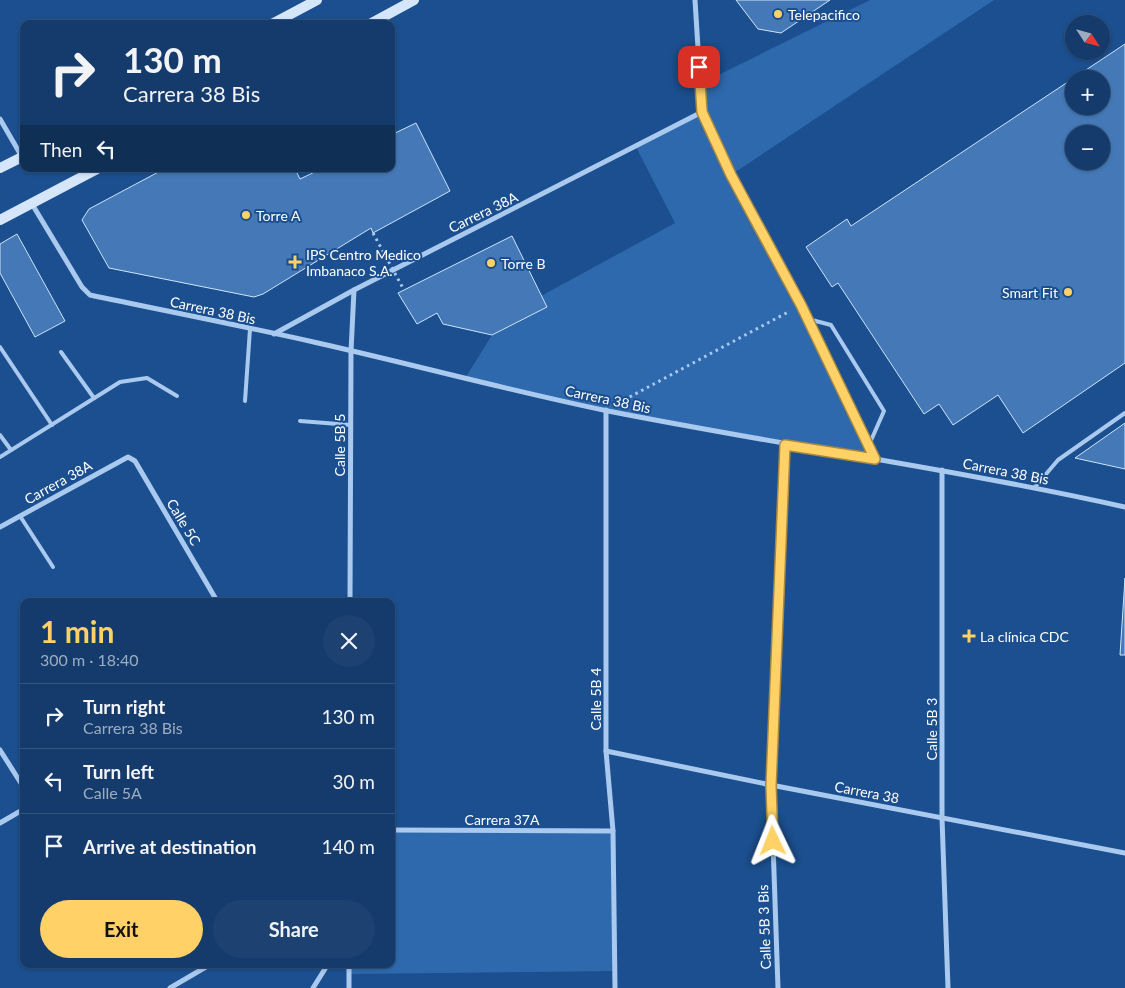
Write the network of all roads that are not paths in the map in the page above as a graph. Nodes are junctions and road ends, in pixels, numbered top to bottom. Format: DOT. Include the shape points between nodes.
graph roads {
  1 [pos="317,0"];
  2 [pos="414,0"];
  3 [pos="695,0"];
  4 [pos="280,20"];
  5 [pos="377,20"];
  6 [pos="702,112"];
  7 [pos="0,119"];
  8 [pos="20,151"];
  9 [pos="20,158"];
  10 [pos="0,168"];
  11 [pos="91,172"];
  12 [pos="32,204"];
  13 [pos="0,220"];
  14 [pos="354,290"];
  15 [pos="808,319"];
  16 [pos="250,329"];
  17 [pos="274,334"];
  18 [pos="0,347"];
  19 [pos="351,351"];
  20 [pos="61,352"];
  21 [pos="177,396"];
  22 [pos="94,398"];
  23 [pos="245,401"];
  24 [pos="606,410"];
  25 [pos="1125,413"];
  26 [pos="300,421"];
  27 [pos="52,425"];
  28 [pos="351,425"];
  29 [pos="0,434"];
  30 [pos="785,445"];
  31 [pos="869,445"];
  32 [pos="11,450"];
  33 [pos="0,457"];
  34 [pos="128,457"];
  35 [pos="875,459"];
  36 [pos="942,470"];
  37 [pos="1035,488"];
  38 [pos="1125,507"];
  39 [pos="20,516"];
  40 [pos="0,527"];
  41 [pos="53,567"];
  42 [pos="215,598"];
  43 [pos="350,598"];
  44 [pos="0,750"];
  45 [pos="606,751"];
  46 [pos="20,782"];
  47 [pos="771,786"];
  48 [pos="20,811"];
  49 [pos="942,818"];
  50 [pos="0,823"];
  51 [pos="395,830"];
  52 [pos="613,831"];
  53 [pos="1125,853"];
  54 [pos="204,968"];
  55 [pos="326,968"];
  56 [pos="349,968"];
  57 [pos="170,988"];
  58 [pos="313,988"];
  59 [pos="349,988"];
  60 [pos="616,988"];
  61 [pos="778,988"];
  62 [pos="948,988"];
  1 -- 4 [label="main road"];
  2 -- 5 [label="main road"];
  3 -- 6 [label="street"];
  6 -- 14 [label="street, Carrera 38A"];
  6 -- 15 [label="street" via="731,175"];
  7 -- 8 [label="street"];
  9 -- 10 [label="main road"];
  11 -- 12 [label="main road"];
  12 -- 13 [label="main road"];
  12 -- 16 [label="street, Carrera 38 Bis" via="90,295"];
  14 -- 17 [label="street, Carrera 38A"];
  14 -- 19 [label="street, Calle 5B 5"];
  15 -- 31 [label="street"];
  15 -- 31 [label="lane" via="831,324 884,411"];
  16 -- 17 [label="street, Carrera 38 Bis"];
  16 -- 23 [label="lane"];
  17 -- 19 [label="street, Carrera 38 Bis"];
  18 -- 27 [label="lane"];
  19 -- 24 [label="street, Carrera 38 Bis" via="464,380"];
  19 -- 28 [label="street, Calle 5B 5"];
  20 -- 22 [label="lane"];
  21 -- 22 [label="lane" via="147,378 120,382"];
  22 -- 27 [label="lane"];
  24 -- 30 [label="street, Carrera 38 Bis"];
  24 -- 45 [label="street, Calle 5B 4"];
  25 -- 37 [label="lane" via="1058,460"];
  26 -- 28 [label="lane"];
  27 -- 32 [label="lane"];
  28 -- 43 [label="street, Calle 5B 5"];
  29 -- 32 [label="lane"];
  30 -- 35 [label="street, Carrera 38 Bis"];
  30 -- 47 [label="street, Calle 5B 3 Bis"];
  31 -- 35 [label="street"];
  32 -- 33 [label="lane"];
  34 -- 39 [label="street, Carrera 38A"];
  34 -- 42 [label="street, Calle 5C" via="135,461"];
  35 -- 36 [label="street, Carrera 38 Bis"];
  36 -- 37 [label="street, Carrera 38 Bis"];
  36 -- 49 [label="street, Calle 5B 3"];
  37 -- 38 [label="street, Carrera 38 Bis"];
  39 -- 40 [label="street, Carrera 38A"];
  39 -- 41 [label="lane"];
  44 -- 46 [label="street"];
  45 -- 47 [label="street, Carrera 38"];
  45 -- 52 [label="street, Calle 5B 4"];
  47 -- 49 [label="street, Carrera 38"];
  47 -- 61 [label="street, Calle 5B 3 Bis"];
  48 -- 50 [label="street"];
  49 -- 53 [label="street, Carrera 38"];
  49 -- 62 [label="street, Calle 5B 3"];
  51 -- 52 [label="street, Carrera 37A"];
  52 -- 60 [label="street, Calle 5B 4"];
  54 -- 57 [label="street"];
  55 -- 58 [label="street"];
  56 -- 59 [label="street"];
}
